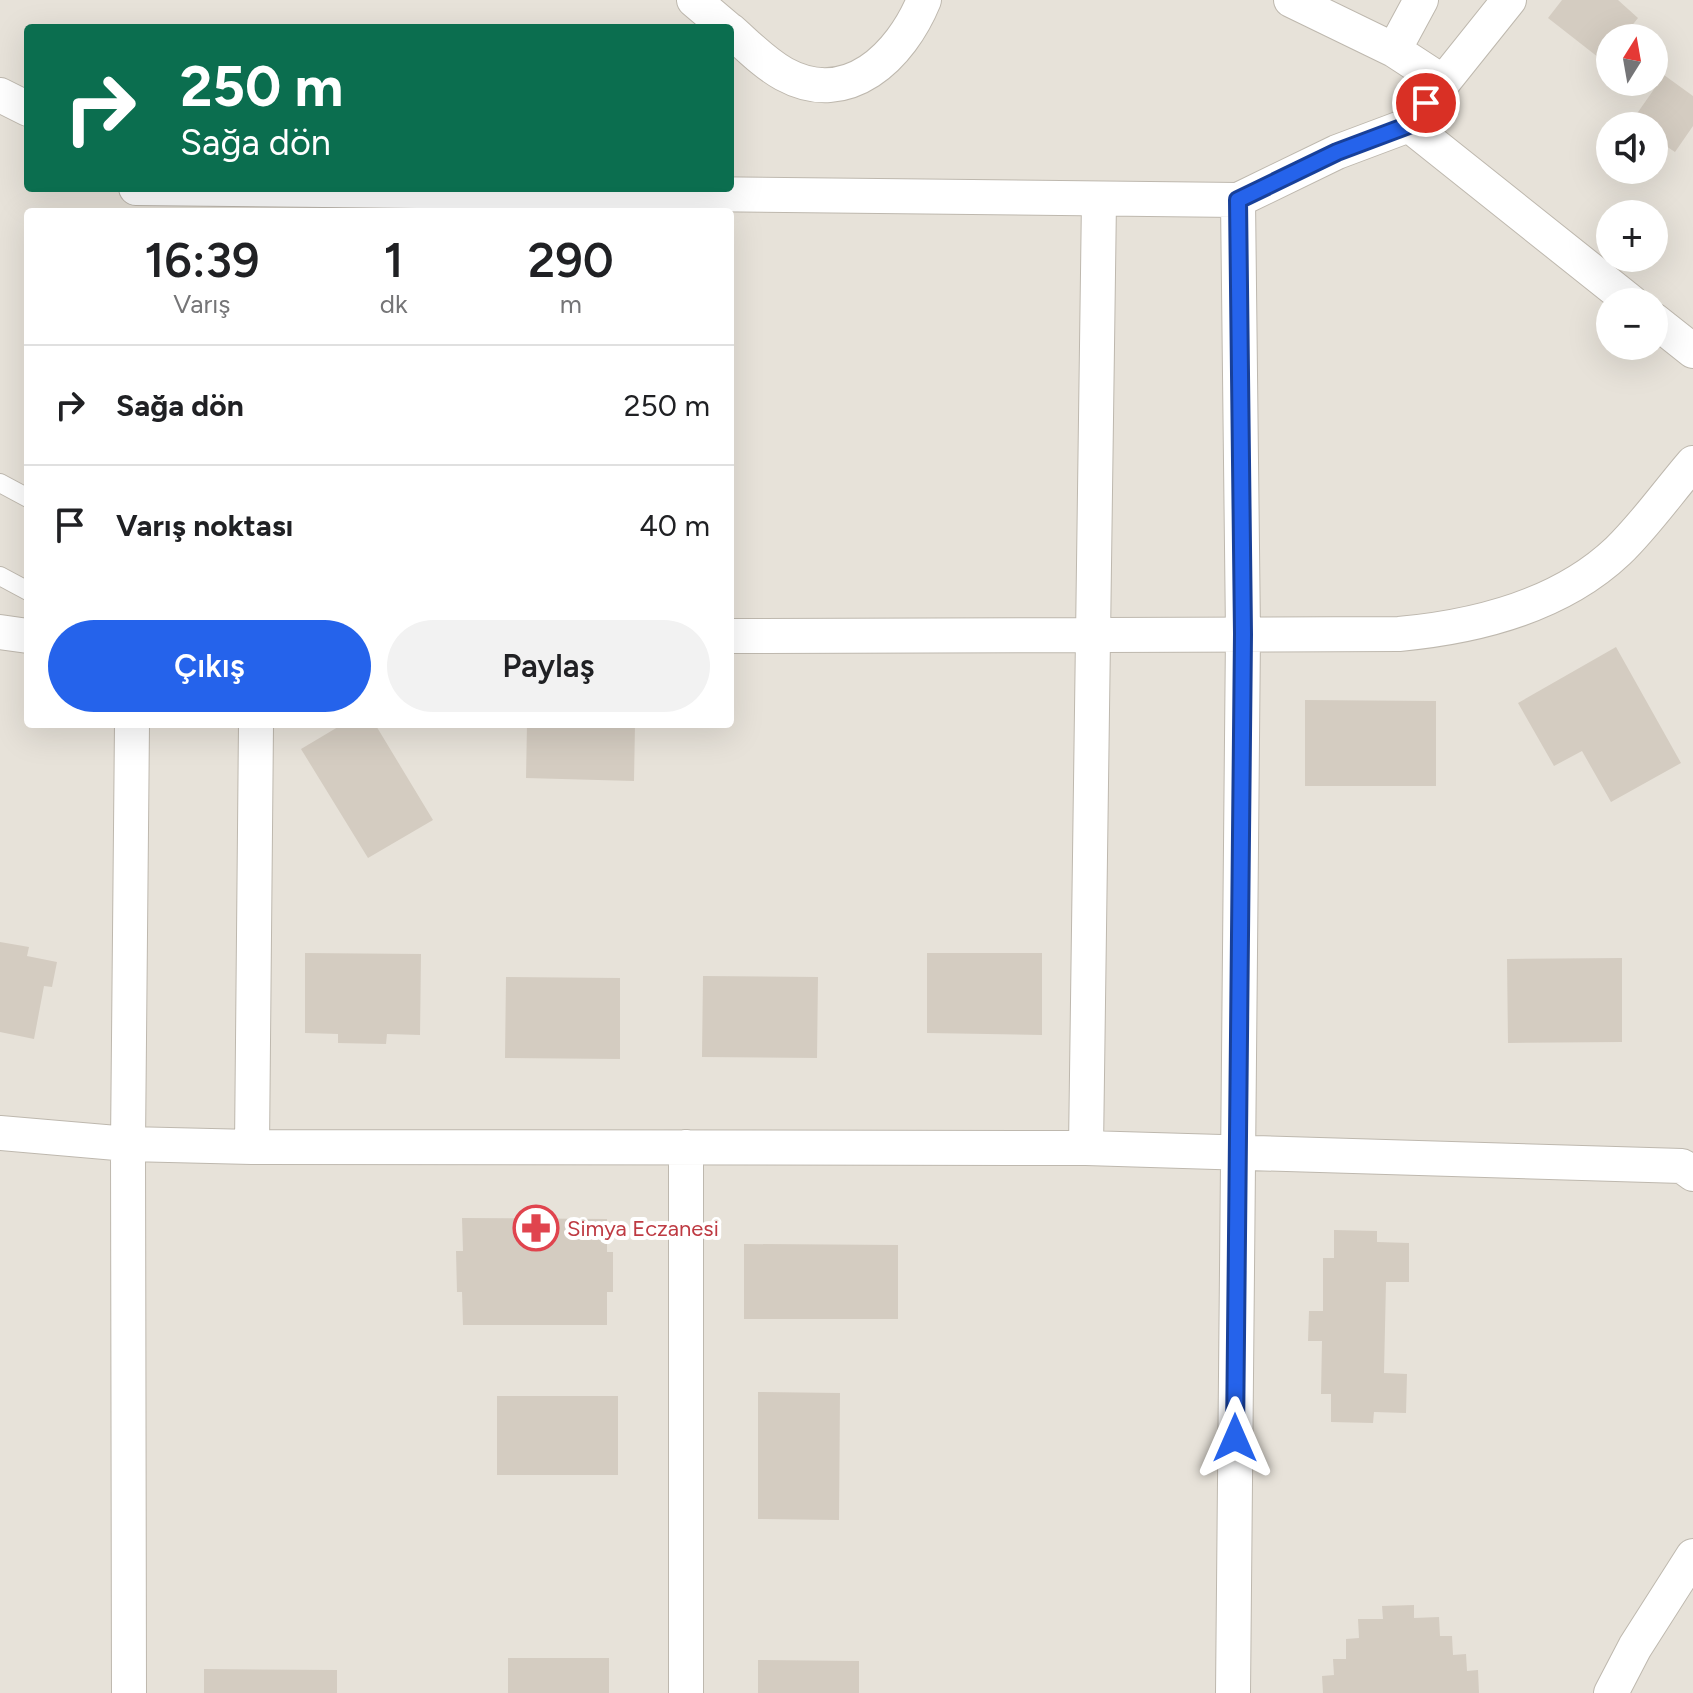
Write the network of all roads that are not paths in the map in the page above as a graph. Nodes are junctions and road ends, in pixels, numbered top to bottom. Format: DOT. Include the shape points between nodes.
graph roads {
  1 [pos="694,0"];
  2 [pos="924,0"];
  3 [pos="1291,0"];
  4 [pos="1421,0"];
  5 [pos="1509,0"];
  6 [pos="722,24"];
  7 [pos="734,34"];
  8 [pos="1394,50"];
  9 [pos="1443,82"];
  10 [pos="0,95"];
  11 [pos="24,107"];
  12 [pos="1409,125"];
  13 [pos="172,192"];
  14 [pos="1099,200"];
  15 [pos="1238,200"];
  16 [pos="254,201"];
  17 [pos="1613,288"];
  18 [pos="1668,331"];
  19 [pos="1693,351"];
  20 [pos="1693,463"];
  21 [pos="0,483"];
  22 [pos="24,496"];
  23 [pos="0,576"];
  24 [pos="24,589"];
  25 [pos="0,632"];
  26 [pos="1243,634"];
  27 [pos="24,635"];
  28 [pos="1092,635"];
  29 [pos="734,636"];
  30 [pos="132,728"];
  31 [pos="256,728"];
  32 [pos="0,1133"];
  33 [pos="128,1144"];
  34 [pos="252,1147"];
  35 [pos="686,1147"];
  36 [pos="1086,1148"];
  37 [pos="1238,1151"];
  38 [pos="1689,1166"];
  39 [pos="1693,1556"];
  40 [pos="129,1693"];
  41 [pos="686,1693"];
  42 [pos="1233,1693"];
  43 [pos="1611,1693"];
  1 -- 6 [label="street"];
  2 -- 7 [label="street" via="881,65 853,80 797,80"];
  3 -- 8 [label="street"];
  4 -- 8 [label="street"];
  5 -- 9 [label="street"];
  8 -- 9 [label="street"];
  9 -- 12 [label="street"];
  10 -- 11 [label="street"];
  12 -- 15 [label="street" via="1337,152"];
  12 -- 17 [label="street"];
  13 -- 16 [label="street"];
  14 -- 15 [label="street"];
  14 -- 16 [label="street"];
  14 -- 28 [label="street"];
  15 -- 26 [label="street"];
  18 -- 19 [label="street"];
  20 -- 26 [label="street" via="1617,551 1531,604 1433,631"];
  21 -- 22 [label="lane"];
  23 -- 24 [label="lane"];
  25 -- 27 [label="street"];
  26 -- 28 [label="street"];
  26 -- 37 [label="street"];
  28 -- 29 [label="street"];
  28 -- 36 [label="street"];
  30 -- 33 [label="street"];
  31 -- 34 [label="street"];
  32 -- 33 [label="street"];
  33 -- 34 [label="street"];
  33 -- 40 [label="street"];
  34 -- 35 [label="street"];
  35 -- 36 [label="street"];
  35 -- 41 [label="street"];
  36 -- 37 [label="street"];
  37 -- 38 [label="street"];
  37 -- 42 [label="street"];
  39 -- 43 [label="street"];
}
